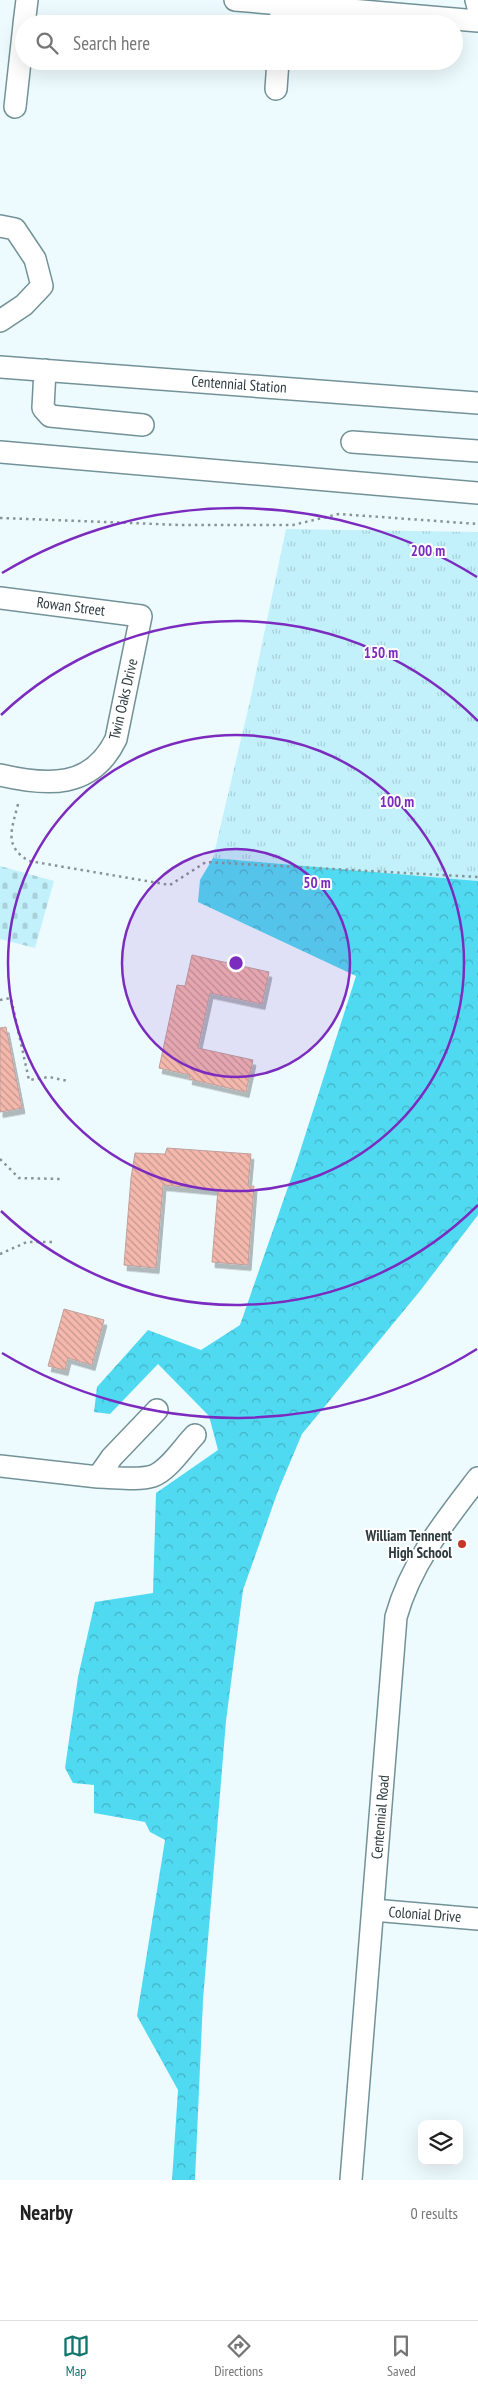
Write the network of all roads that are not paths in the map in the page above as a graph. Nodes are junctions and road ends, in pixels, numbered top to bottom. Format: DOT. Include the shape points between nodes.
graph roads {
  1 [pos="26,0"];
  2 [pos="235,0"];
  3 [pos="476,0"];
  4 [pos="478,7"];
  5 [pos="281,9"];
  6 [pos="25,15"];
  7 [pos="380,15"];
  8 [pos="463,20"];
  9 [pos="478,21"];
  10 [pos="19,70"];
  11 [pos="277,70"];
  12 [pos="276,88"];
  13 [pos="15,107"];
  14 [pos="0,226"];
  15 [pos="0,321"];
  16 [pos="0,367"];
  17 [pos="45,370"];
  18 [pos="478,403"];
  19 [pos="143,425"];
  20 [pos="352,442"];
  21 [pos="478,451"];
  22 [pos="0,452"];
  23 [pos="478,493"];
  24 [pos="0,598"];
  25 [pos="142,616"];
  26 [pos="0,775"];
  27 [pos="157,1410"];
  28 [pos="195,1435"];
  29 [pos="0,1466"];
  30 [pos="98,1477"];
  31 [pos="478,1478"];
  32 [pos="373,1910"];
  33 [pos="478,1919"];
  34 [pos="351,2180"];
  1 -- 6 [label="street"];
  2 -- 5 [label="street"];
  3 -- 4 [label="street"];
  5 -- 7 [label="street"];
  8 -- 9 [label="street"];
  10 -- 13 [label="street"];
  11 -- 12 [label="street"];
  14 -- 15 [label="street" via="14,229 25,244 35,259 42,286 24,305"];
  16 -- 17 [label="street, Centennial Station"];
  17 -- 18 [label="street, Centennial Station"];
  17 -- 19 [label="street" via="42,408 50,416"];
  20 -- 21 [label="street"];
  22 -- 23 [label="street"];
  24 -- 25 [label="street, Rowan Street"];
  25 -- 26 [label="street, Twin Oaks Drive" via="116,739 108,754 91,770 74,779 52,782"];
  27 -- 30 [label="street" via="112,1456"];
  28 -- 30 [label="street" via="154,1475"];
  29 -- 30 [label="street"];
  31 -- 32 [label="street, Centennial Road" via="434,1536 411,1574 396,1616"];
  32 -- 33 [label="street, Colonial Drive"];
  32 -- 34 [label="street, Centennial Road"];
}
